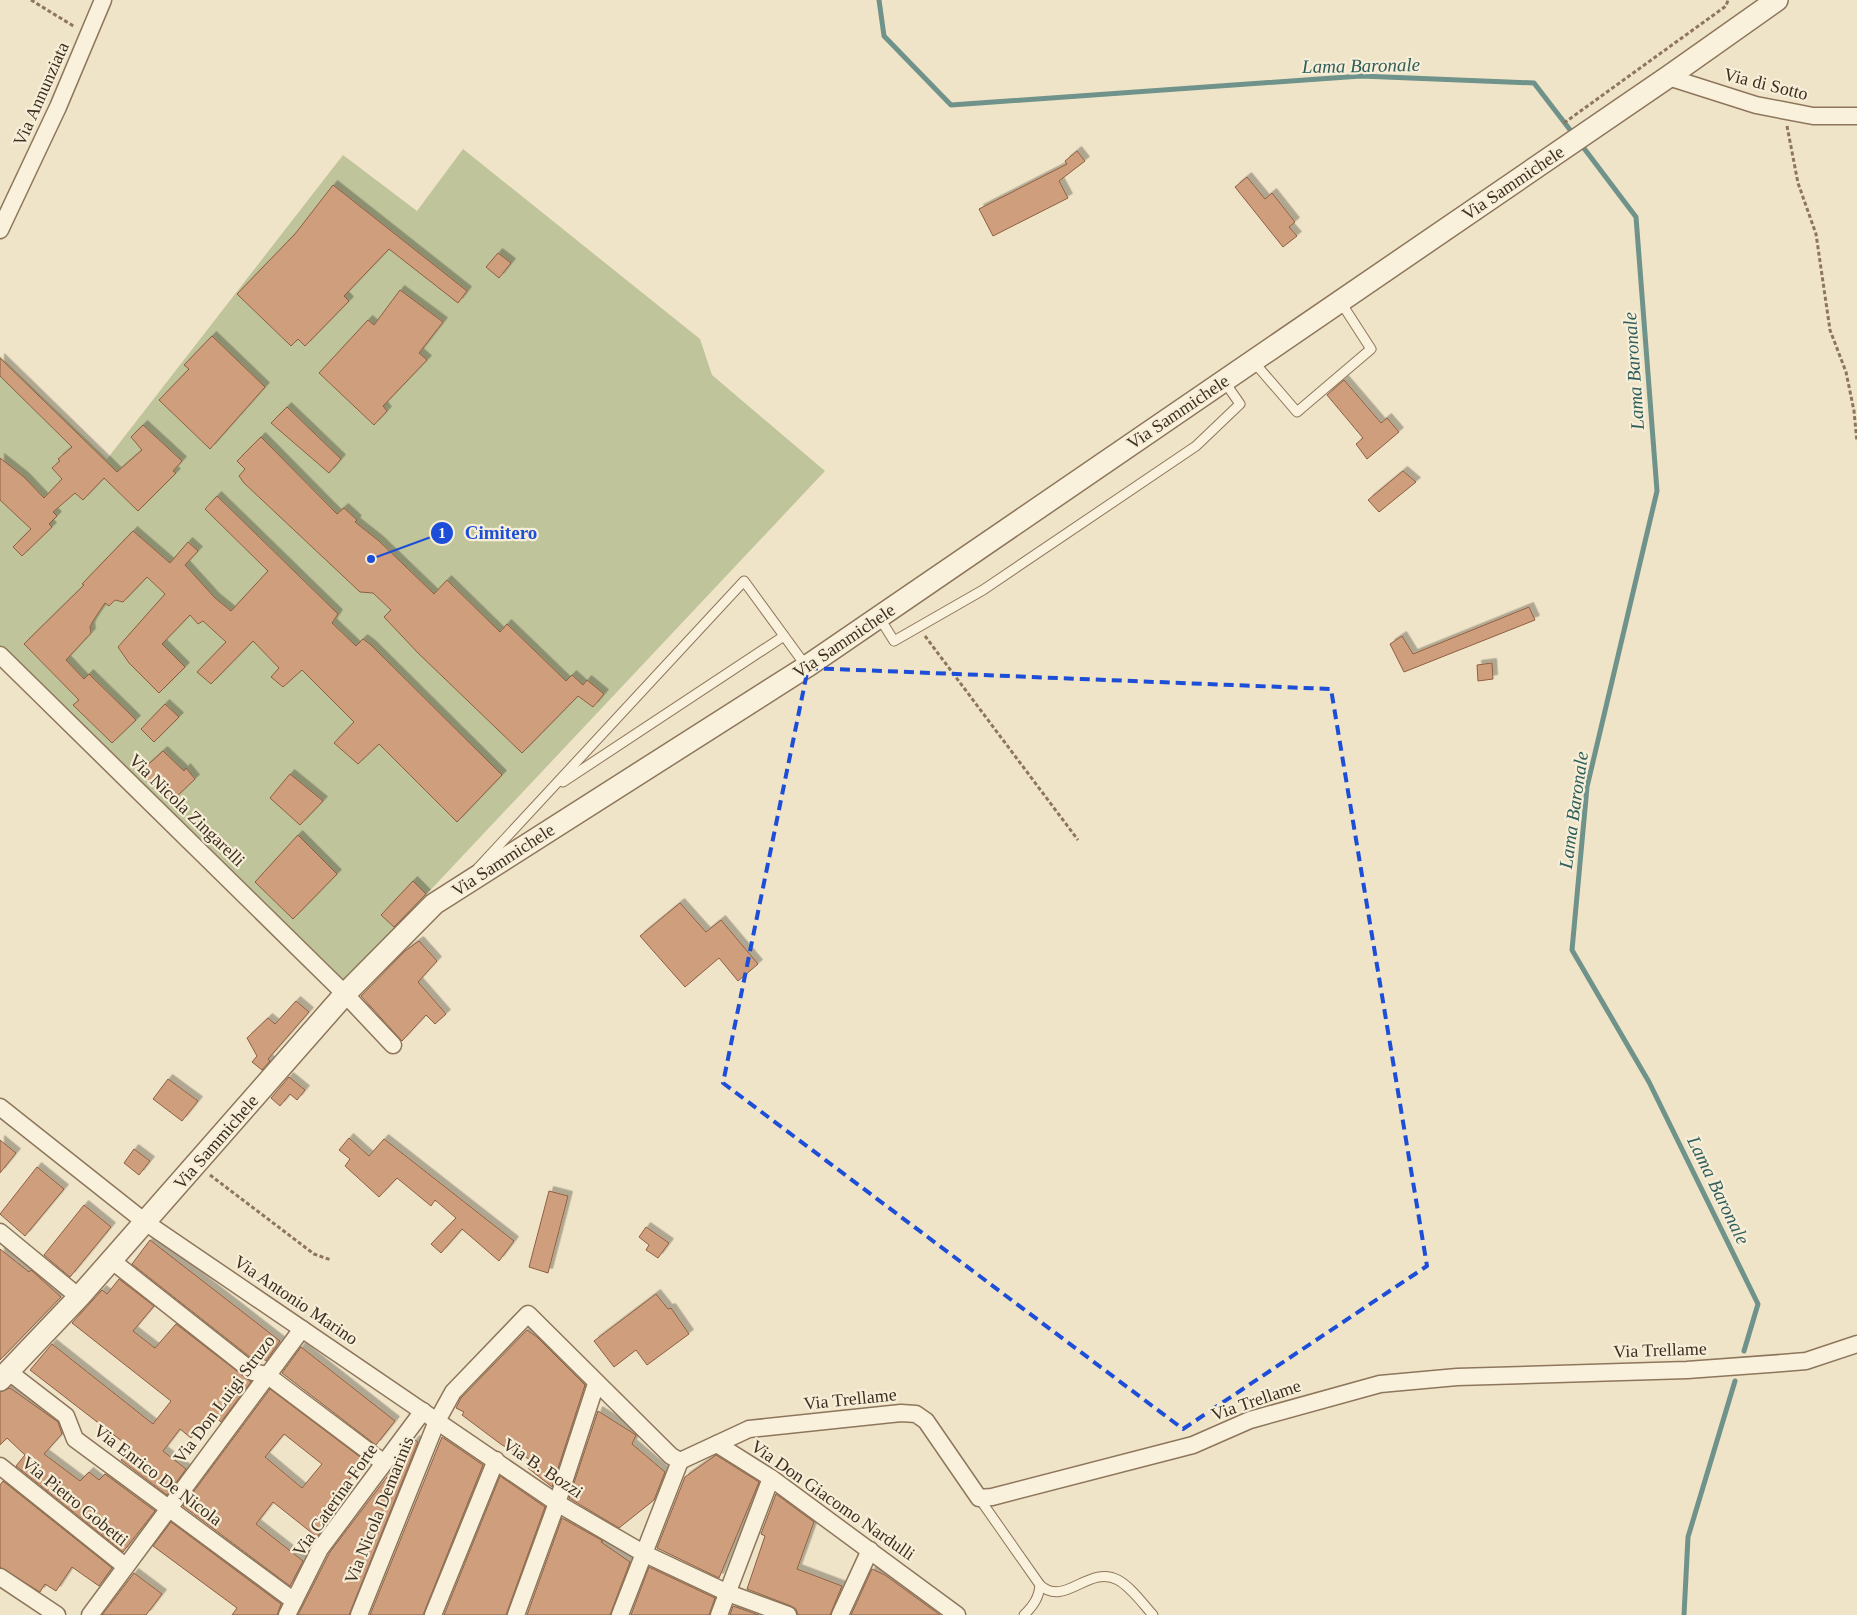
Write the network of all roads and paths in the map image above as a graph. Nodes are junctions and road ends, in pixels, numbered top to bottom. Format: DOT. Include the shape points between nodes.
graph roads {
  1 [pos="31,0"];
  2 [pos="103,0"];
  3 [pos="1728,0"];
  4 [pos="1777,0"];
  5 [pos="1726,6"];
  6 [pos="88,35"];
  7 [pos="1668,77"];
  8 [pos="1784,110"];
  9 [pos="1857,116"];
  10 [pos="0,230"];
  11 [pos="1340,301"];
  12 [pos="1253,361"];
  13 [pos="1224,381"];
  14 [pos="1857,442"];
  15 [pos="879,617"];
  16 [pos="918,627"];
  17 [pos="784,636"];
  18 [pos="0,655"];
  19 [pos="806,667"];
  20 [pos="551,790"];
  21 [pos="1078,840"];
  22 [pos="466,883"];
  23 [pos="346,994"];
  24 [pos="393,1045"];
  25 [pos="0,1107"];
  26 [pos="196,1164"];
  27 [pos="145,1222"];
  28 [pos="0,1232"];
  29 [pos="111,1260"];
  30 [pos="330,1260"];
  31 [pos="79,1297"];
  32 [pos="302,1329"];
  33 [pos="1857,1344"];
  34 [pos="267,1375"];
  35 [pos="4,1376"];
  36 [pos="596,1384"];
  37 [pos="430,1416"];
  38 [pos="717,1444"];
  39 [pos="496,1460"];
  40 [pos="680,1461"];
  41 [pos="384,1463"];
  42 [pos="0,1466"];
  43 [pos="771,1478"];
  44 [pos="979,1498"];
  45 [pos="558,1503"];
  46 [pos="168,1507"];
  47 [pos="870,1550"];
  48 [pos="643,1553"];
  49 [pos="125,1566"];
  50 [pos="0,1577"];
  51 [pos="1040,1585"];
  52 [pos="728,1593"];
  53 [pos="290,1608"];
  54 [pos="57,1615"];
  55 [pos="90,1615"];
  56 [pos="359,1615"];
  57 [pos="432,1615"];
  58 [pos="516,1615"];
  59 [pos="620,1615"];
  60 [pos="719,1615"];
  61 [pos="788,1615"];
  62 [pos="840,1615"];
  63 [pos="957,1615"];
  64 [pos="1024,1615"];
  65 [pos="1154,1615"];
  1 -- 6 [label="path"];
  2 -- 6 [label="street, Via Annunziata"];
  3 -- 5 [label="path"];
  4 -- 7 [label="street, Via Sammichele"];
  6 -- 10 [label="street, Via Annunziata"];
  7 -- 8 [label="street, Via di Sotto" via="1756,105"];
  7 -- 11 [label="street, Via Sammichele"];
  8 -- 9 [label="street, Via di Sotto" via="1813,116"];
  8 -- 14 [label="path" via="1798,183 1816,234 1830,330 1846,372"];
  11 -- 12 [label="street, Via Sammichele"];
  11 -- 12 [label="lane" via="1370,349 1297,412"];
  12 -- 13 [label="street, Via Sammichele"];
  13 -- 15 [label="street, Via Sammichele"];
  13 -- 16 [label="lane" via="1240,404 1196,446 983,590"];
  15 -- 16 [label="lane" via="894,641"];
  15 -- 19 [label="street, Via Sammichele"];
  16 -- 21 [label="path"];
  17 -- 19 [label="lane"];
  17 -- 20 [label="lane"];
  17 -- 20 [label="lane" via="744,581"];
  18 -- 23 [label="street, Via Nicola Zingarelli"];
  19 -- 22 [label="street, Via Sammichele"];
  20 -- 22 [label="lane"];
  22 -- 23 [label="street, Via Sammichele" via="434,904"];
  23 -- 24 [label="street, Via Nicola Zingarelli"];
  23 -- 26 [label="street, Via Sammichele"];
  25 -- 27 [label="street, Via Antonio Marino"];
  26 -- 27 [label="street, Via Sammichele"];
  26 -- 30 [label="path" via="314,1254"];
  27 -- 29 [label="street, Via Sammichele"];
  27 -- 32 [label="street, Via Antonio Marino"];
  28 -- 31 [label="street"];
  29 -- 31 [label="street, Via Sammichele"];
  29 -- 34 [label="street" via="253,1372"];
  31 -- 35 [label="street, Via Sammichele"];
  32 -- 34 [label="street, Via Don Luigi Struzo"];
  32 -- 37 [label="street, Via Antonio Marino"];
  33 -- 44 [label="street, Via Trellame" via="1806,1361 1687,1370 1456,1377 1380,1384 1250,1420 1193,1445"];
  34 -- 41 [label="street"];
  34 -- 46 [label="street, Via Don Luigi Struzo"];
  35 -- 46 [label="street, Via Enrico De Nicola" via="66,1416 75,1439"];
  36 -- 37 [label="street" via="528,1314"];
  36 -- 40 [label="street"];
  36 -- 45 [label="street"];
  37 -- 39 [label="street, Via B. Bozzi"];
  37 -- 41 [label="street, Via Caterina Forte"];
  37 -- 56 [label="street, Via Nicola Demarinis"];
  38 -- 40 [label="street"];
  38 -- 43 [label="street, Via Don Giacomo Nardulli"];
  38 -- 44 [label="street, Via Trellame" via="749,1429 916,1414 926,1421"];
  39 -- 45 [label="street, Via B. Bozzi"];
  39 -- 57 [label="street"];
  40 -- 48 [label="street"];
  41 -- 53 [label="street, Via Caterina Forte" via="320,1549"];
  42 -- 49 [label="street, Via Pietro Gobetti"];
  43 -- 47 [label="street, Via Don Giacomo Nardulli"];
  43 -- 52 [label="street"];
  44 -- 51 [label="lane"];
  45 -- 48 [label="street, Via B. Bozzi"];
  45 -- 58 [label="street"];
  46 -- 49 [label="street, Via Don Luigi Struzo"];
  46 -- 53 [label="street, Via Enrico De Nicola"];
  47 -- 62 [label="street"];
  47 -- 63 [label="street, Via Don Giacomo Nardulli"];
  48 -- 52 [label="street, Via B. Bozzi"];
  48 -- 59 [label="street"];
  49 -- 55 [label="street, Via Don Luigi Struzo"];
  50 -- 54 [label="street"];
  51 -- 64 [label="lane" via="1034,1604"];
  51 -- 65 [label="lane" via="1047,1591 1056,1592 1068,1590 1095,1576 1107,1576 1119,1580"];
  52 -- 60 [label="street"];
  52 -- 61 [label="street, Via B. Bozzi"];
}
